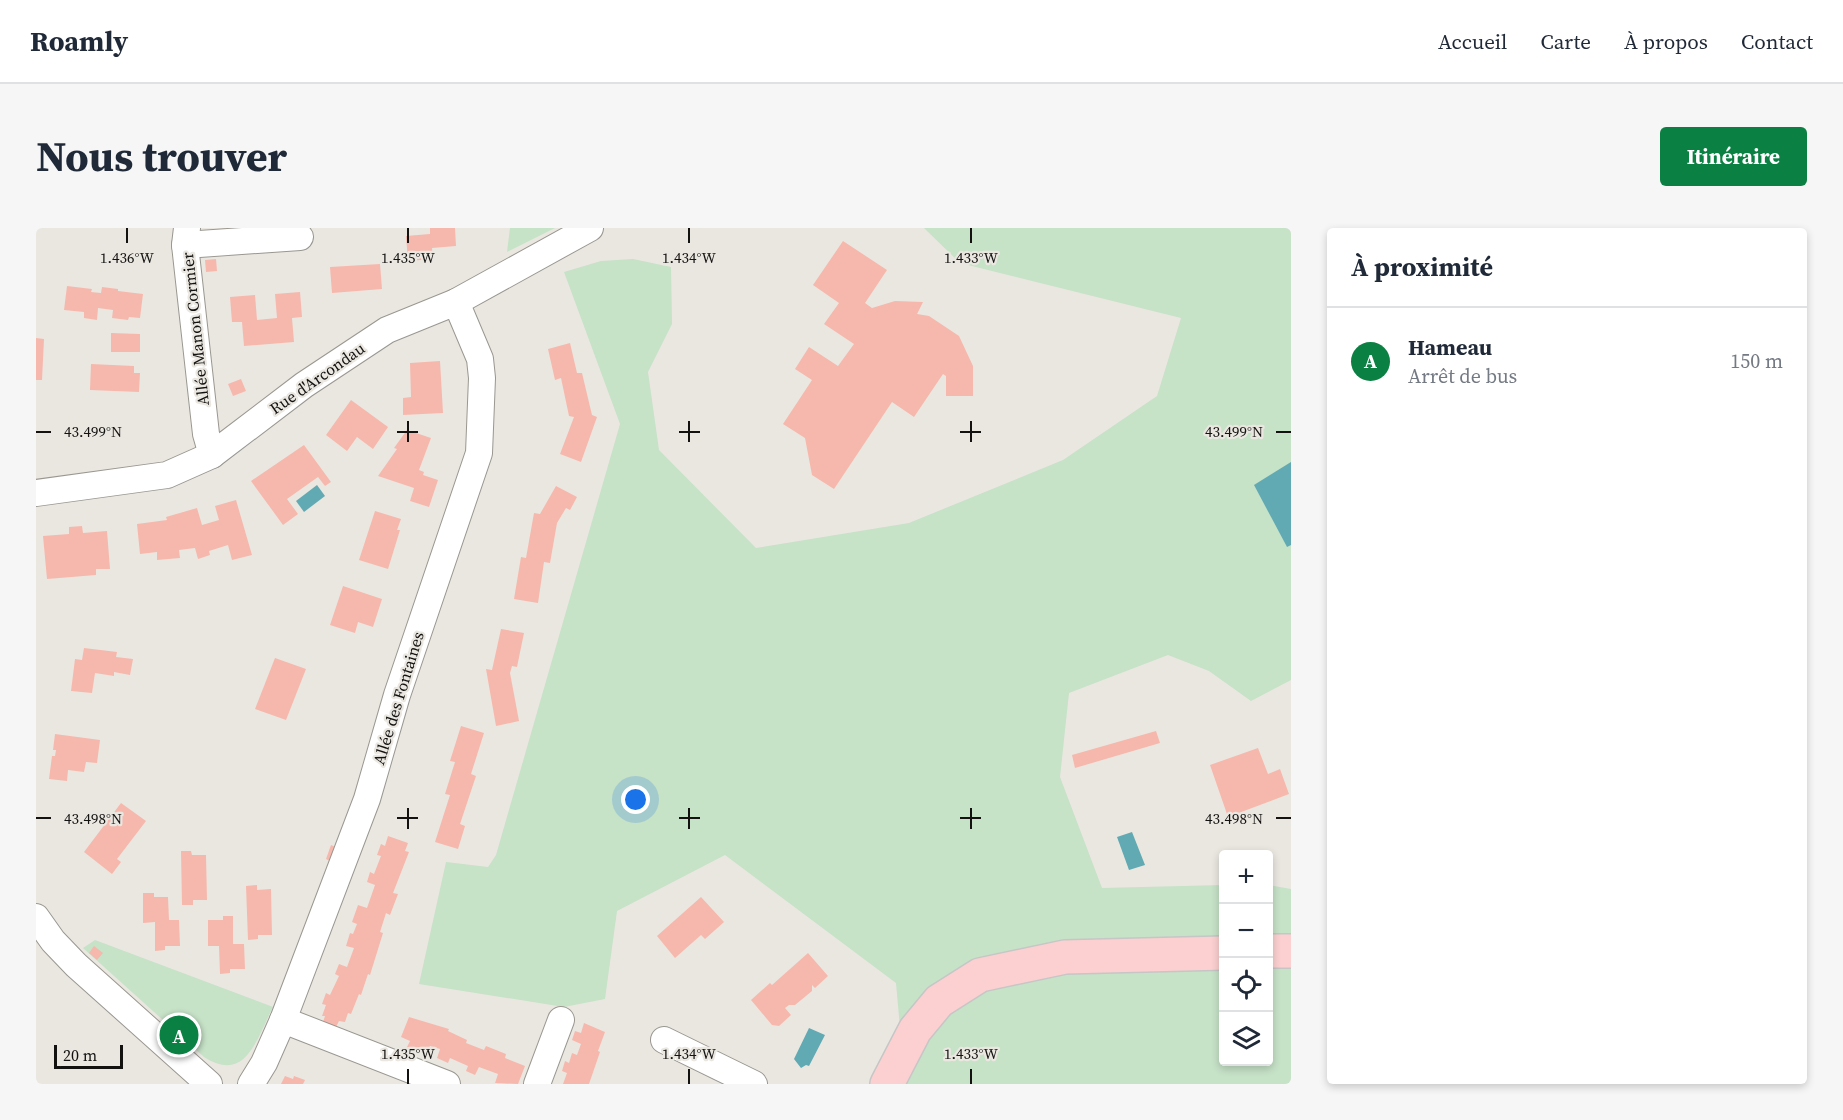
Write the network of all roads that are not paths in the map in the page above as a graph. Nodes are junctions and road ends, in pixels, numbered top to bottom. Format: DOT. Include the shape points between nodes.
graph roads {
  1 [pos="590,228"];
  2 [pos="186,236"];
  3 [pos="300,237"];
  4 [pos="456,302"];
  5 [pos="212,454"];
  6 [pos="36,493"];
  7 [pos="36,917"];
  8 [pos="1273,951"];
  9 [pos="1291,951"];
  10 [pos="1219,953"];
  11 [pos="283,1020"];
  12 [pos="561,1020"];
  13 [pos="664,1040"];
  14 [pos="209,1084"];
  15 [pos="251,1084"];
  16 [pos="447,1084"];
  17 [pos="537,1084"];
  18 [pos="754,1084"];
  19 [pos="887,1084"];
  1 -- 4 [label="street, Rue d'Arcondau"];
  2 -- 3 [label="street, Allée Manon Cormier"];
  2 -- 5 [label="street, Allée Manon Cormier" via="206,434"];
  4 -- 5 [label="street, Rue d'Arcondau" via="387,330 304,385"];
  4 -- 11 [label="street, Allée des Fontaines" via="480,359 479,453 397,695 367,799"];
  5 -- 6 [label="street, Rue d'Arcondau" via="167,475"];
  7 -- 14 [label="street" via="52,941 76,965"];
  8 -- 9 [label="main road"];
  10 -- 19 [label="main road" via="1065,957 980,975 939,1001 915,1030"];
  11 -- 15 [label="street, Allée des Fontaines"];
  11 -- 16 [label="street"];
  12 -- 17 [label="street"];
  13 -- 18 [label="street"];
}
